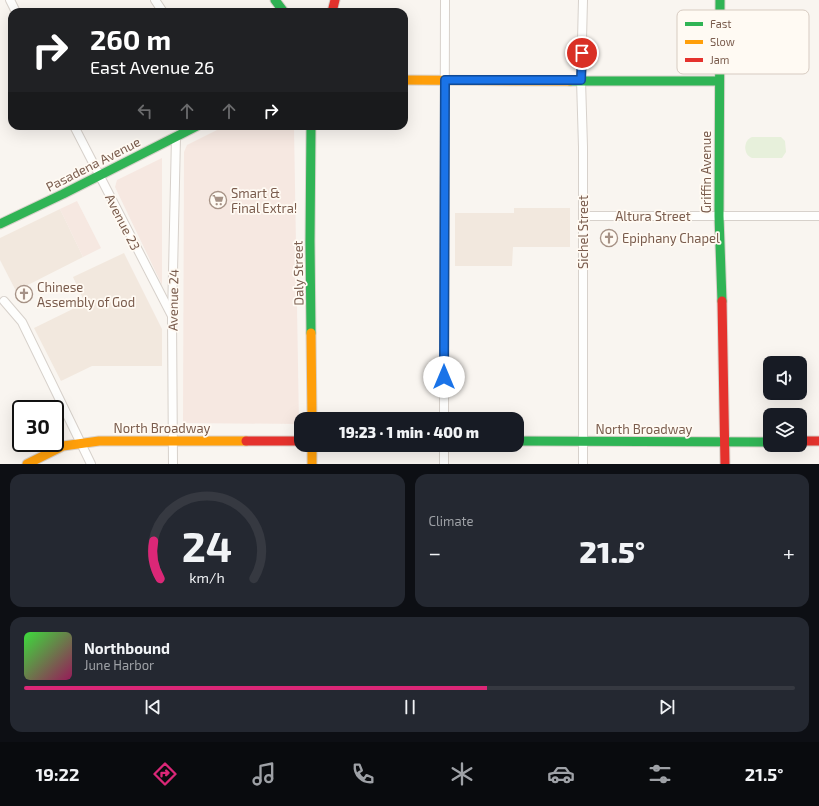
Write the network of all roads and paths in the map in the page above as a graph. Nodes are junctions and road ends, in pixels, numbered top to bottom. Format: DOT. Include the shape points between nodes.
graph roads {
  1 [pos="445,0"];
  2 [pos="583,0"];
  3 [pos="720,0"];
  4 [pos="720,10"];
  5 [pos="719,74"];
  6 [pos="408,80"];
  7 [pos="445,80"];
  8 [pos="581,80"];
  9 [pos="719,81"];
  10 [pos="76,130"];
  11 [pos="189,130"];
  12 [pos="311,130"];
  13 [pos="176,137"];
  14 [pos="99,175"];
  15 [pos="583,216"];
  16 [pos="719,216"];
  17 [pos="819,216"];
  18 [pos="0,224"];
  19 [pos="4,301"];
  20 [pos="172,317"];
  21 [pos="312,412"];
  22 [pos="444,412"];
  23 [pos="173,441"];
  24 [pos="294,441"];
  25 [pos="524,441"];
  26 [pos="583,442"];
  27 [pos="725,442"];
  28 [pos="763,442"];
  29 [pos="807,442"];
  30 [pos="819,442"];
  31 [pos="80,443"];
  32 [pos="312,452"];
  33 [pos="444,452"];
  34 [pos="26,464"];
  35 [pos="91,464"];
  36 [pos="173,464"];
  37 [pos="312,464"];
  38 [pos="444,464"];
  39 [pos="583,464"];
  40 [pos="725,464"];
  1 -- 7 [label="street"];
  2 -- 8 [label="street, Sichel Street"];
  3 -- 4 [label="main road, Griffin Avenue"];
  5 -- 9 [label="main road, Griffin Avenue"];
  6 -- 7 [label="main road"];
  7 -- 8 [label="main road"];
  7 -- 22 [label="street"];
  8 -- 9 [label="main road"];
  8 -- 15 [label="street, Sichel Street"];
  9 -- 16 [label="main road, Griffin Avenue"];
  10 -- 14 [label="street, Avenue 23"];
  11 -- 13 [label="main road, Pasadena Avenue"];
  12 -- 21 [label="main road, Daly Street"];
  13 -- 14 [label="main road, Pasadena Avenue"];
  13 -- 20 [label="street, Avenue 24"];
  14 -- 18 [label="main road, Pasadena Avenue"];
  14 -- 20 [label="street, Avenue 23"];
  15 -- 16 [label="street, Altura Street"];
  15 -- 26 [label="street, Sichel Street"];
  16 -- 17 [label="street, Altura Street"];
  16 -- 27 [label="main road, Griffin Avenue"];
  19 -- 31 [label="street" via="22,322"];
  20 -- 23 [label="street, Avenue 24"];
  23 -- 24 [label="main road, North Broadway"];
  23 -- 31 [label="main road, North Broadway"];
  23 -- 36 [label="street, Avenue 24"];
  25 -- 26 [label="main road, North Broadway"];
  26 -- 27 [label="main road, North Broadway"];
  26 -- 39 [label="street, Sichel Street"];
  27 -- 28 [label="main road, North Broadway"];
  27 -- 40 [label="main road, Griffin Avenue"];
  29 -- 30 [label="main road"];
  31 -- 34 [label="main road, North Broadway" via="63,446"];
  31 -- 35 [label="street"];
  32 -- 37 [label="main road"];
  33 -- 38 [label="street"];
}
